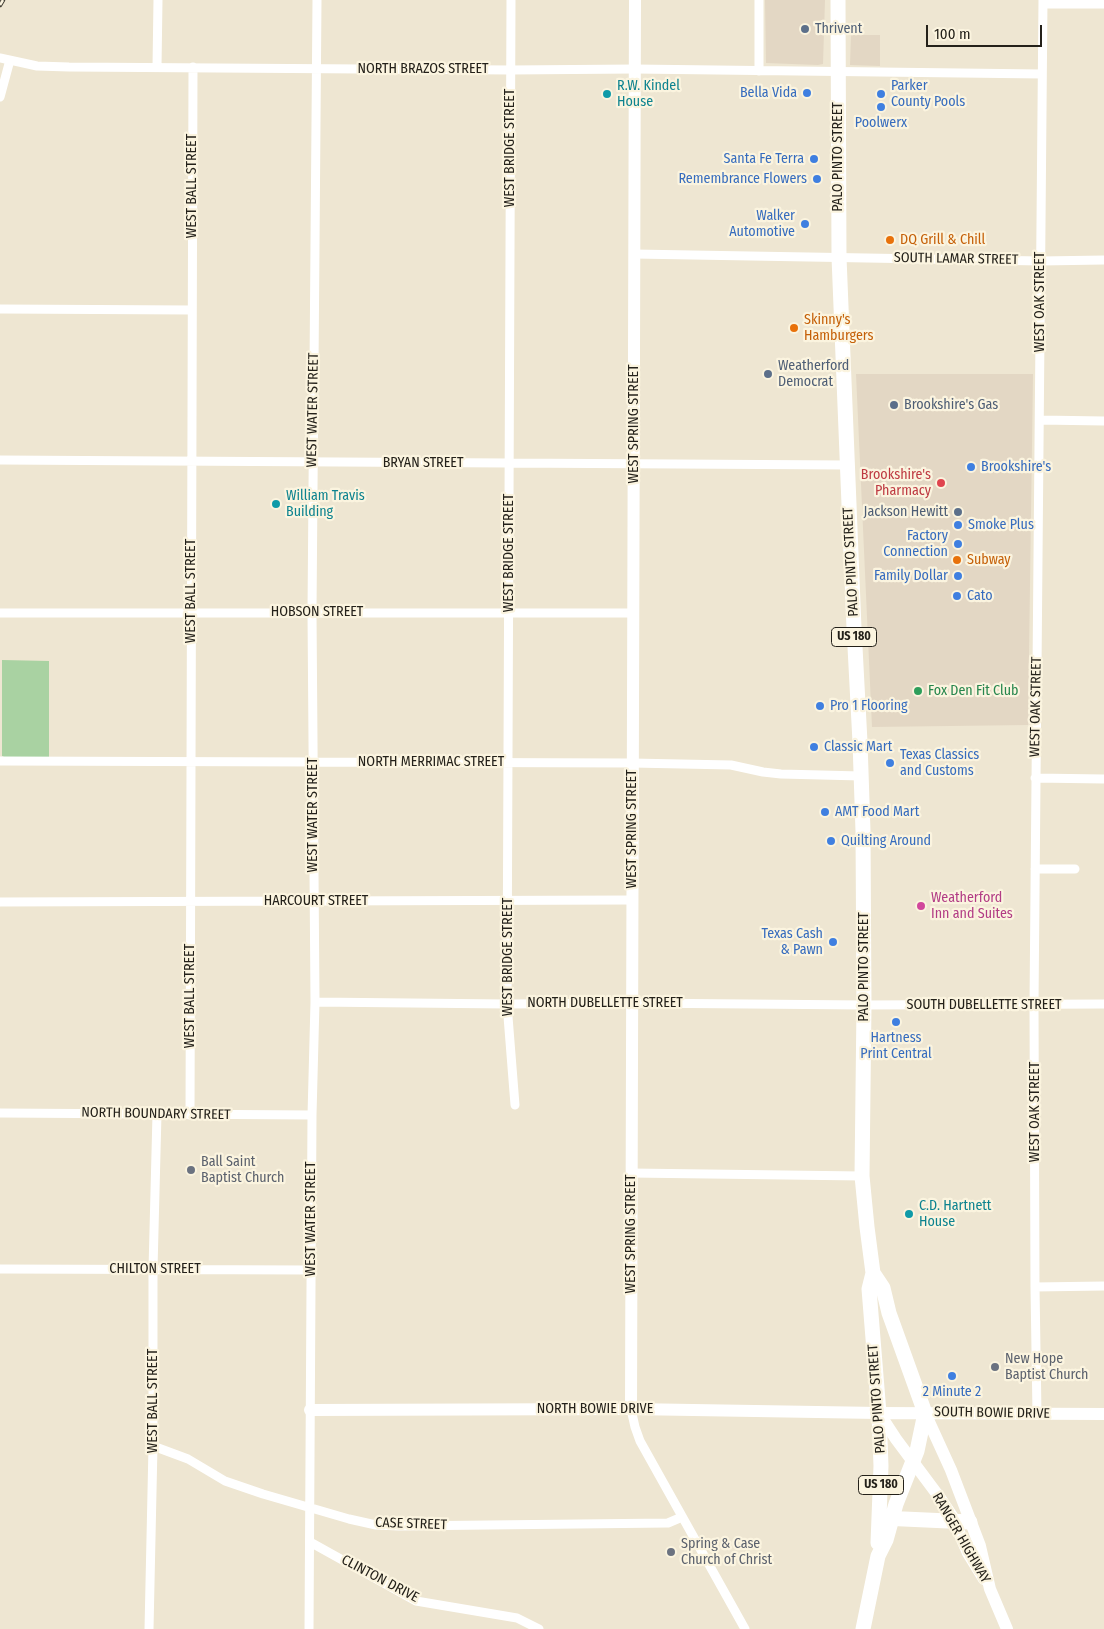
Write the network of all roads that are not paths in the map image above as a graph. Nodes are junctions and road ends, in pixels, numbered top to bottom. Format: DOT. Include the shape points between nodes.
graph roads {
  1 [pos="158,0"];
  2 [pos="317,0"];
  3 [pos="511,0"];
  4 [pos="635,0"];
  5 [pos="759,0"];
  6 [pos="838,0"];
  7 [pos="1043,2"];
  8 [pos="1104,4"];
  9 [pos="0,58"];
  10 [pos="10,60"];
  11 [pos="156,67"];
  12 [pos="193,67"];
  13 [pos="317,69"];
  14 [pos="635,69"];
  15 [pos="510,70"];
  16 [pos="759,71"];
  17 [pos="837,72"];
  18 [pos="1042,74"];
  19 [pos="0,97"];
  20 [pos="634,254"];
  21 [pos="838,257"];
  22 [pos="1104,260"];
  23 [pos="1041,261"];
  24 [pos="0,309"];
  25 [pos="192,310"];
  26 [pos="1040,420"];
  27 [pos="1104,421"];
  28 [pos="0,460"];
  29 [pos="191,462"];
  30 [pos="312,463"];
  31 [pos="634,463"];
  32 [pos="509,464"];
  33 [pos="846,465"];
  34 [pos="312,612"];
  35 [pos="0,613"];
  36 [pos="191,613"];
  37 [pos="509,613"];
  38 [pos="634,613"];
  39 [pos="0,761"];
  40 [pos="191,762"];
  41 [pos="313,762"];
  42 [pos="507,762"];
  43 [pos="632,763"];
  44 [pos="861,776"];
  45 [pos="1035,778"];
  46 [pos="1104,779"];
  47 [pos="1035,869"];
  48 [pos="1075,869"];
  49 [pos="632,900"];
  50 [pos="314,901"];
  51 [pos="508,901"];
  52 [pos="0,902"];
  53 [pos="190,902"];
  54 [pos="315,1002"];
  55 [pos="632,1003"];
  56 [pos="507,1004"];
  57 [pos="1034,1004"];
  58 [pos="1104,1004"];
  59 [pos="864,1005"];
  60 [pos="515,1105"];
  61 [pos="0,1113"];
  62 [pos="157,1114"];
  63 [pos="190,1115"];
  64 [pos="312,1115"];
  65 [pos="631,1173"];
  66 [pos="862,1176"];
  67 [pos="0,1269"];
  68 [pos="153,1269"];
  69 [pos="310,1270"];
  70 [pos="1104,1286"];
  71 [pos="1034,1287"];
  72 [pos="881,1314"];
  73 [pos="631,1408"];
  74 [pos="310,1410"];
  75 [pos="879,1413"];
  76 [pos="925,1413"];
  77 [pos="1037,1414"];
  78 [pos="1104,1414"];
  79 [pos="153,1446"];
  80 [pos="913,1460"];
  81 [pos="309,1506"];
  82 [pos="682,1518"];
  83 [pos="885,1518"];
  84 [pos="954,1522"];
  85 [pos="970,1522"];
  86 [pos="310,1542"];
  87 [pos="990,1589"];
  88 [pos="149,1629"];
  89 [pos="309,1629"];
  90 [pos="539,1629"];
  91 [pos="745,1629"];
  92 [pos="863,1629"];
  93 [pos="1006,1629"];
  1 -- 11 [label="street"];
  2 -- 13 [label="street, WEST WATER STREET"];
  3 -- 15 [label="street, WEST BRIDGE STREET"];
  4 -- 14 [label="street, WEST SPRING STREET"];
  5 -- 16 [label="street"];
  6 -- 17 [label="main road, PALO PINTO STREET / US 180"];
  7 -- 8 [label="street"];
  7 -- 18 [label="street, WEST OAK STREET"];
  9 -- 10 [label="street, NORTH BRAZOS STREET"];
  10 -- 11 [label="street, NORTH BRAZOS STREET" via="37,66"];
  10 -- 19 [label="street"];
  11 -- 12 [label="street, NORTH BRAZOS STREET"];
  12 -- 13 [label="street, NORTH BRAZOS STREET"];
  12 -- 25 [label="street, WEST BALL STREET"];
  13 -- 15 [label="street, NORTH BRAZOS STREET"];
  13 -- 30 [label="street, WEST WATER STREET"];
  14 -- 15 [label="street, NORTH BRAZOS STREET"];
  14 -- 16 [label="street, NORTH BRAZOS STREET"];
  14 -- 20 [label="street, WEST SPRING STREET"];
  15 -- 32 [label="street, WEST BRIDGE STREET"];
  16 -- 17 [label="street, NORTH BRAZOS STREET"];
  17 -- 18 [label="street, NORTH BRAZOS STREET"];
  17 -- 21 [label="main road, PALO PINTO STREET / US 180"];
  18 -- 23 [label="street, WEST OAK STREET"];
  20 -- 21 [label="street, SOUTH LAMAR STREET"];
  20 -- 31 [label="street, WEST SPRING STREET"];
  21 -- 23 [label="street, SOUTH LAMAR STREET"];
  21 -- 33 [label="main road, PALO PINTO STREET / US 180"];
  22 -- 23 [label="street, SOUTH LAMAR STREET"];
  23 -- 26 [label="street, WEST OAK STREET"];
  24 -- 25 [label="street"];
  25 -- 29 [label="street, WEST BALL STREET"];
  26 -- 27 [label="street"];
  26 -- 45 [label="street, WEST OAK STREET"];
  28 -- 29 [label="street, BRYAN STREET"];
  29 -- 30 [label="street, BRYAN STREET"];
  29 -- 36 [label="street, WEST BALL STREET"];
  30 -- 32 [label="street, BRYAN STREET"];
  30 -- 34 [label="street, WEST WATER STREET"];
  31 -- 32 [label="street, BRYAN STREET"];
  31 -- 33 [label="street, BRYAN STREET"];
  31 -- 38 [label="street, WEST SPRING STREET"];
  32 -- 37 [label="street, WEST BRIDGE STREET"];
  33 -- 44 [label="main road, PALO PINTO STREET / US 180"];
  34 -- 36 [label="street, HOBSON STREET"];
  34 -- 37 [label="street, HOBSON STREET"];
  34 -- 41 [label="street, WEST WATER STREET"];
  35 -- 36 [label="street, HOBSON STREET"];
  36 -- 40 [label="street, WEST BALL STREET"];
  37 -- 38 [label="street, HOBSON STREET"];
  37 -- 42 [label="street, WEST BRIDGE STREET"];
  38 -- 43 [label="street, WEST SPRING STREET"];
  39 -- 40 [label="street, NORTH MERRIMAC STREET"];
  40 -- 41 [label="street, NORTH MERRIMAC STREET"];
  40 -- 53 [label="street, WEST BALL STREET"];
  41 -- 42 [label="street, NORTH MERRIMAC STREET"];
  41 -- 50 [label="street, WEST WATER STREET"];
  42 -- 43 [label="street, NORTH MERRIMAC STREET"];
  42 -- 51 [label="street, WEST BRIDGE STREET"];
  43 -- 44 [label="street, NORTH MERRIMAC STREET" via="731,765 781,774"];
  43 -- 49 [label="street, WEST SPRING STREET"];
  44 -- 59 [label="main road, PALO PINTO STREET / US 180"];
  45 -- 46 [label="street"];
  45 -- 47 [label="street, WEST OAK STREET"];
  47 -- 48 [label="street"];
  47 -- 57 [label="street, WEST OAK STREET"];
  49 -- 51 [label="street, HARCOURT STREET"];
  49 -- 55 [label="street, WEST SPRING STREET"];
  50 -- 51 [label="street, HARCOURT STREET"];
  50 -- 53 [label="street, HARCOURT STREET"];
  50 -- 54 [label="street, WEST WATER STREET"];
  51 -- 56 [label="street, WEST BRIDGE STREET"];
  52 -- 53 [label="street, HARCOURT STREET"];
  53 -- 63 [label="street, WEST BALL STREET"];
  54 -- 56 [label="street, NORTH DUBELLETTE STREET"];
  54 -- 64 [label="street, WEST WATER STREET"];
  55 -- 56 [label="street, NORTH DUBELLETTE STREET"];
  55 -- 59 [label="street, NORTH DUBELLETTE STREET"];
  55 -- 65 [label="street, WEST SPRING STREET"];
  56 -- 60 [label="street, WEST BRIDGE STREET"];
  57 -- 58 [label="street, SOUTH DUBELLETTE STREET"];
  57 -- 59 [label="street, SOUTH DUBELLETTE STREET"];
  57 -- 71 [label="street, WEST OAK STREET"];
  59 -- 66 [label="main road, PALO PINTO STREET / US 180"];
  61 -- 62 [label="street, NORTH BOUNDARY STREET"];
  62 -- 63 [label="street, NORTH BOUNDARY STREET"];
  62 -- 68 [label="street, WEST BALL STREET"];
  63 -- 64 [label="street, NORTH BOUNDARY STREET"];
  64 -- 69 [label="street, WEST WATER STREET"];
  65 -- 66 [label="street"];
  65 -- 73 [label="street, WEST SPRING STREET"];
  66 -- 72 [label="main road, PALO PINTO STREET / US 180" via="874,1273 869,1289"];
  67 -- 68 [label="street, CHILTON STREET"];
  68 -- 69 [label="street, CHILTON STREET"];
  68 -- 79 [label="street, WEST BALL STREET"];
  69 -- 74 [label="street, WEST WATER STREET"];
  70 -- 71 [label="street"];
  71 -- 77 [label="street, WEST OAK STREET"];
  72 -- 75 [label="main road, PALO PINTO STREET / US 180"];
  72 -- 76 [label="main road, PALO PINTO STREET / US 180" via="903,1354"];
  73 -- 74 [label="street, NORTH BOWIE DRIVE"];
  73 -- 75 [label="street, NORTH BOWIE DRIVE"];
  73 -- 82 [label="street, WEST SPRING STREET" via="640,1441"];
  74 -- 81 [label="street, WEST WATER STREET"];
  75 -- 76 [label="street, SOUTH BOWIE DRIVE"];
  75 -- 80 [label="street, RANGER HIGHWAY"];
  75 -- 83 [label="main road, PALO PINTO STREET / US 180" via="881,1466 887,1488"];
  76 -- 77 [label="street, SOUTH BOWIE DRIVE"];
  76 -- 80 [label="main road, US 180"];
  76 -- 85 [label="street, RANGER HIGHWAY"];
  77 -- 78 [label="street, SOUTH BOWIE DRIVE"];
  79 -- 81 [label="street, CASE STREET" via="188,1459 225,1481"];
  79 -- 88 [label="street, WEST BALL STREET"];
  80 -- 83 [label="main road, US 180"];
  80 -- 84 [label="street, RANGER HIGHWAY"];
  81 -- 82 [label="street, CASE STREET" via="376,1525 400,1526 668,1523"];
  81 -- 86 [label="street, WEST WATER STREET"];
  82 -- 91 [label="street, WEST SPRING STREET"];
  83 -- 84 [label="main road"];
  83 -- 92 [label="main road, US 180" via="886,1540 878,1556"];
  84 -- 85 [label="main road"];
  84 -- 87 [label="street, RANGER HIGHWAY"];
  85 -- 87 [label="street, RANGER HIGHWAY" via="980,1546"];
  86 -- 89 [label="street, WEST WATER STREET"];
  86 -- 90 [label="street, CLINTON DRIVE" via="416,1601 517,1618"];
  87 -- 93 [label="street, RANGER HIGHWAY"];
}
